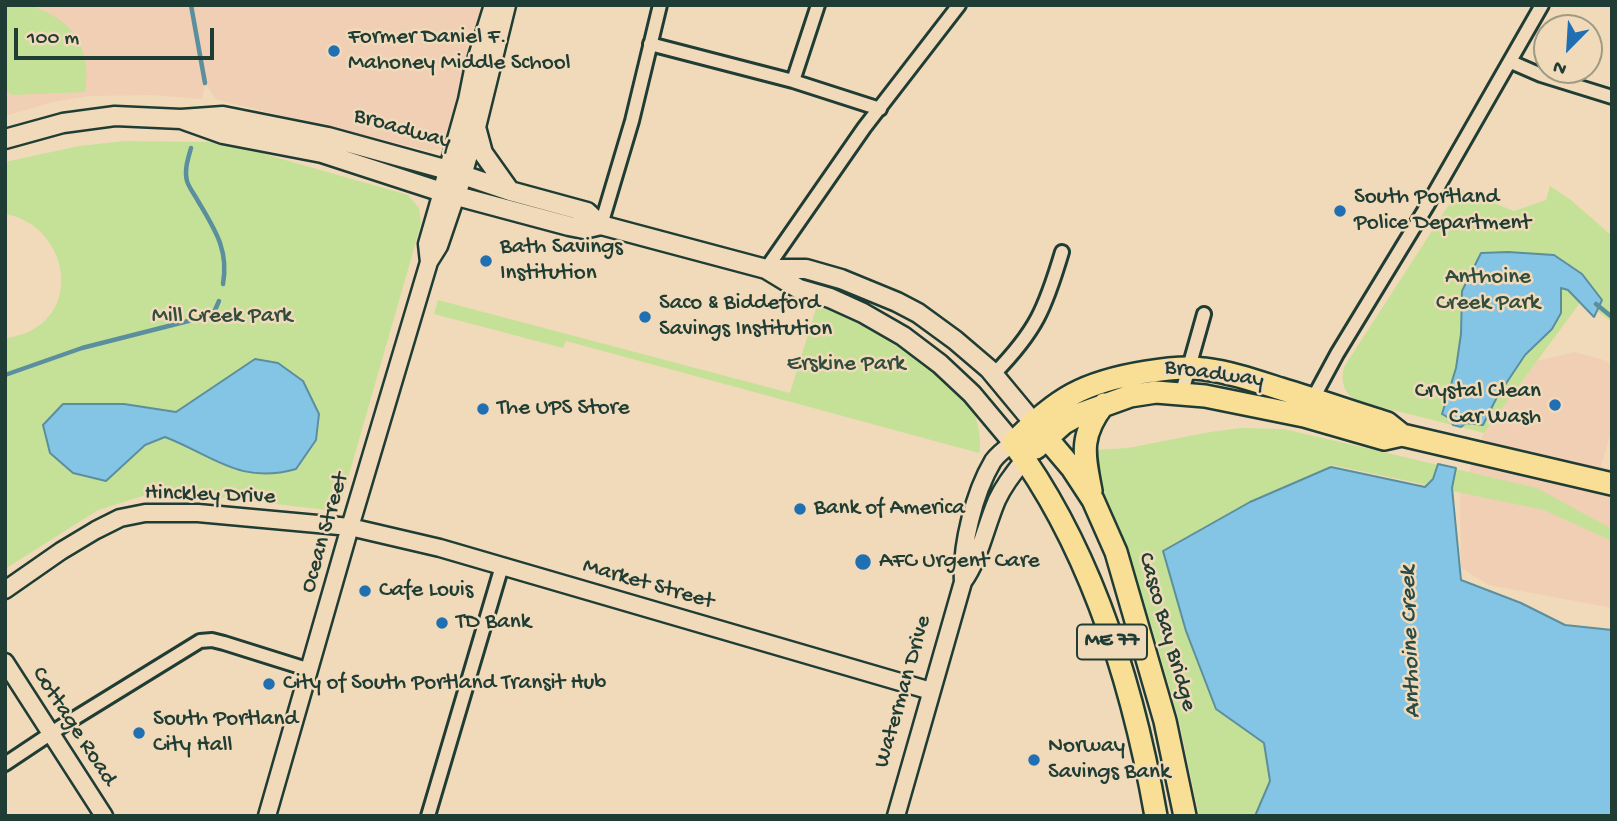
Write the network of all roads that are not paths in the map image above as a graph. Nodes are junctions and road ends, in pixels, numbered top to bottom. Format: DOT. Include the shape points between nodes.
graph roads {
  1 [pos="494,5"];
  2 [pos="506,5"];
  3 [pos="660,5"];
  4 [pos="818,5"];
  5 [pos="960,5"];
  6 [pos="1542,5"];
  7 [pos="650,44"];
  8 [pos="1511,62"];
  9 [pos="793,82"];
  10 [pos="1612,97"];
  11 [pos="880,108"];
  12 [pos="181,119"];
  13 [pos="476,127"];
  14 [pos="5,139"];
  15 [pos="455,173"];
  16 [pos="510,191"];
  17 [pos="449,194"];
  18 [pos="601,225"];
  19 [pos="1062,252"];
  20 [pos="766,269"];
  21 [pos="1204,314"];
  22 [pos="1189,368"];
  23 [pos="994,374"];
  24 [pos="1182,392"];
  25 [pos="1104,404"];
  26 [pos="1308,408"];
  27 [pos="1033,422"];
  28 [pos="1047,438"];
  29 [pos="1018,451"];
  30 [pos="1612,484"];
  31 [pos="1093,500"];
  32 [pos="350,527"];
  33 [pos="502,566"];
  34 [pos="963,582"];
  35 [pos="5,590"];
  36 [pos="5,662"];
  37 [pos="310,670"];
  38 [pos="932,691"];
  39 [pos="50,733"];
  40 [pos="5,764"];
  41 [pos="104,816"];
  42 [pos="267,816"];
  43 [pos="428,816"];
  44 [pos="895,816"];
  45 [pos="1156,816"];
  46 [pos="1185,816"];
  1 -- 15 [label="main road" via="474,70"];
  2 -- 13 [label="main road"];
  3 -- 7 [label="street"];
  4 -- 9 [label="street"];
  5 -- 11 [label="street"];
  6 -- 8 [label="street"];
  7 -- 9 [label="street"];
  7 -- 18 [label="street"];
  8 -- 10 [label="street"];
  8 -- 26 [label="street"];
  9 -- 11 [label="street"];
  11 -- 20 [label="street"];
  12 -- 14 [label="main road, Broadway" via="102,118"];
  12 -- 15 [label="main road, Broadway" via="223,116 282,127"];
  12 -- 17 [label="main road, Broadway" via="223,134 321,153"];
  13 -- 15 [label="main road"];
  13 -- 16 [label="main road" via="483,153"];
  15 -- 16 [label="main road, Broadway"];
  15 -- 17 [label="main road"];
  16 -- 18 [label="main road, Broadway / ME 77" via="587,212"];
  17 -- 18 [label="main road, Broadway / ME 77" via="569,226"];
  17 -- 32 [label="street, Ocean Street" via="427,244 429,262"];
  18 -- 20 [label="main road, Broadway / ME 77"];
  19 -- 23 [label="street" via="1037,322"];
  20 -- 23 [label="main road, Broadway / ME 77" via="806,269 897,302 955,340"];
  20 -- 29 [label="main road, Broadway / ME 77" via="799,289 863,313 913,343 972,394"];
  21 -- 22 [label="street"];
  22 -- 24 [label="street"];
  22 -- 26 [label="main road, Broadway" via="1247,378"];
  22 -- 27 [label="main road, Broadway" via="1109,378 1060,401"];
  23 -- 27 [label="main road, Broadway / ME 77"];
  24 -- 25 [label="main road, Broadway" via="1130,396"];
  24 -- 26 [label="main road, Broadway"];
  25 -- 28 [label="main road, Broadway" via="1064,423"];
  25 -- 31 [label="main road" via="1091,420 1084,443"];
  26 -- 30 [label="main road, Broadway" via="1388,423 1402,435"];
  27 -- 28 [label="main road, Broadway / ME 77"];
  27 -- 29 [label="main road, Waterman Drive"];
  28 -- 29 [label="main road, Waterman Drive"];
  28 -- 31 [label="main road, Casco Bay Bridge / ME 77"];
  29 -- 34 [label="street, Waterman Drive" via="974,567"];
  29 -- 34 [label="street, Waterman Drive" via="993,461 975,506 962,560"];
  29 -- 45 [label="main road, ME 77" via="1055,506 1094,591 1128,694"];
  31 -- 46 [label="main road, Casco Bay Bridge / ME 77" via="1124,578 1165,721"];
  32 -- 33 [label="street, Market Street"];
  32 -- 35 [label="street, Hinckley Drive" via="198,513 145,513 96,530"];
  32 -- 37 [label="street, Ocean Street"];
  33 -- 38 [label="street, Market Street"];
  33 -- 43 [label="street"];
  34 -- 38 [label="street, Waterman Drive"];
  36 -- 39 [label="street, Cottage Road"];
  37 -- 39 [label="street" via="224,643 200,641"];
  37 -- 42 [label="street, Ocean Street"];
  38 -- 44 [label="street, Waterman Drive"];
  39 -- 40 [label="street"];
  39 -- 41 [label="street, Cottage Road"];
}
